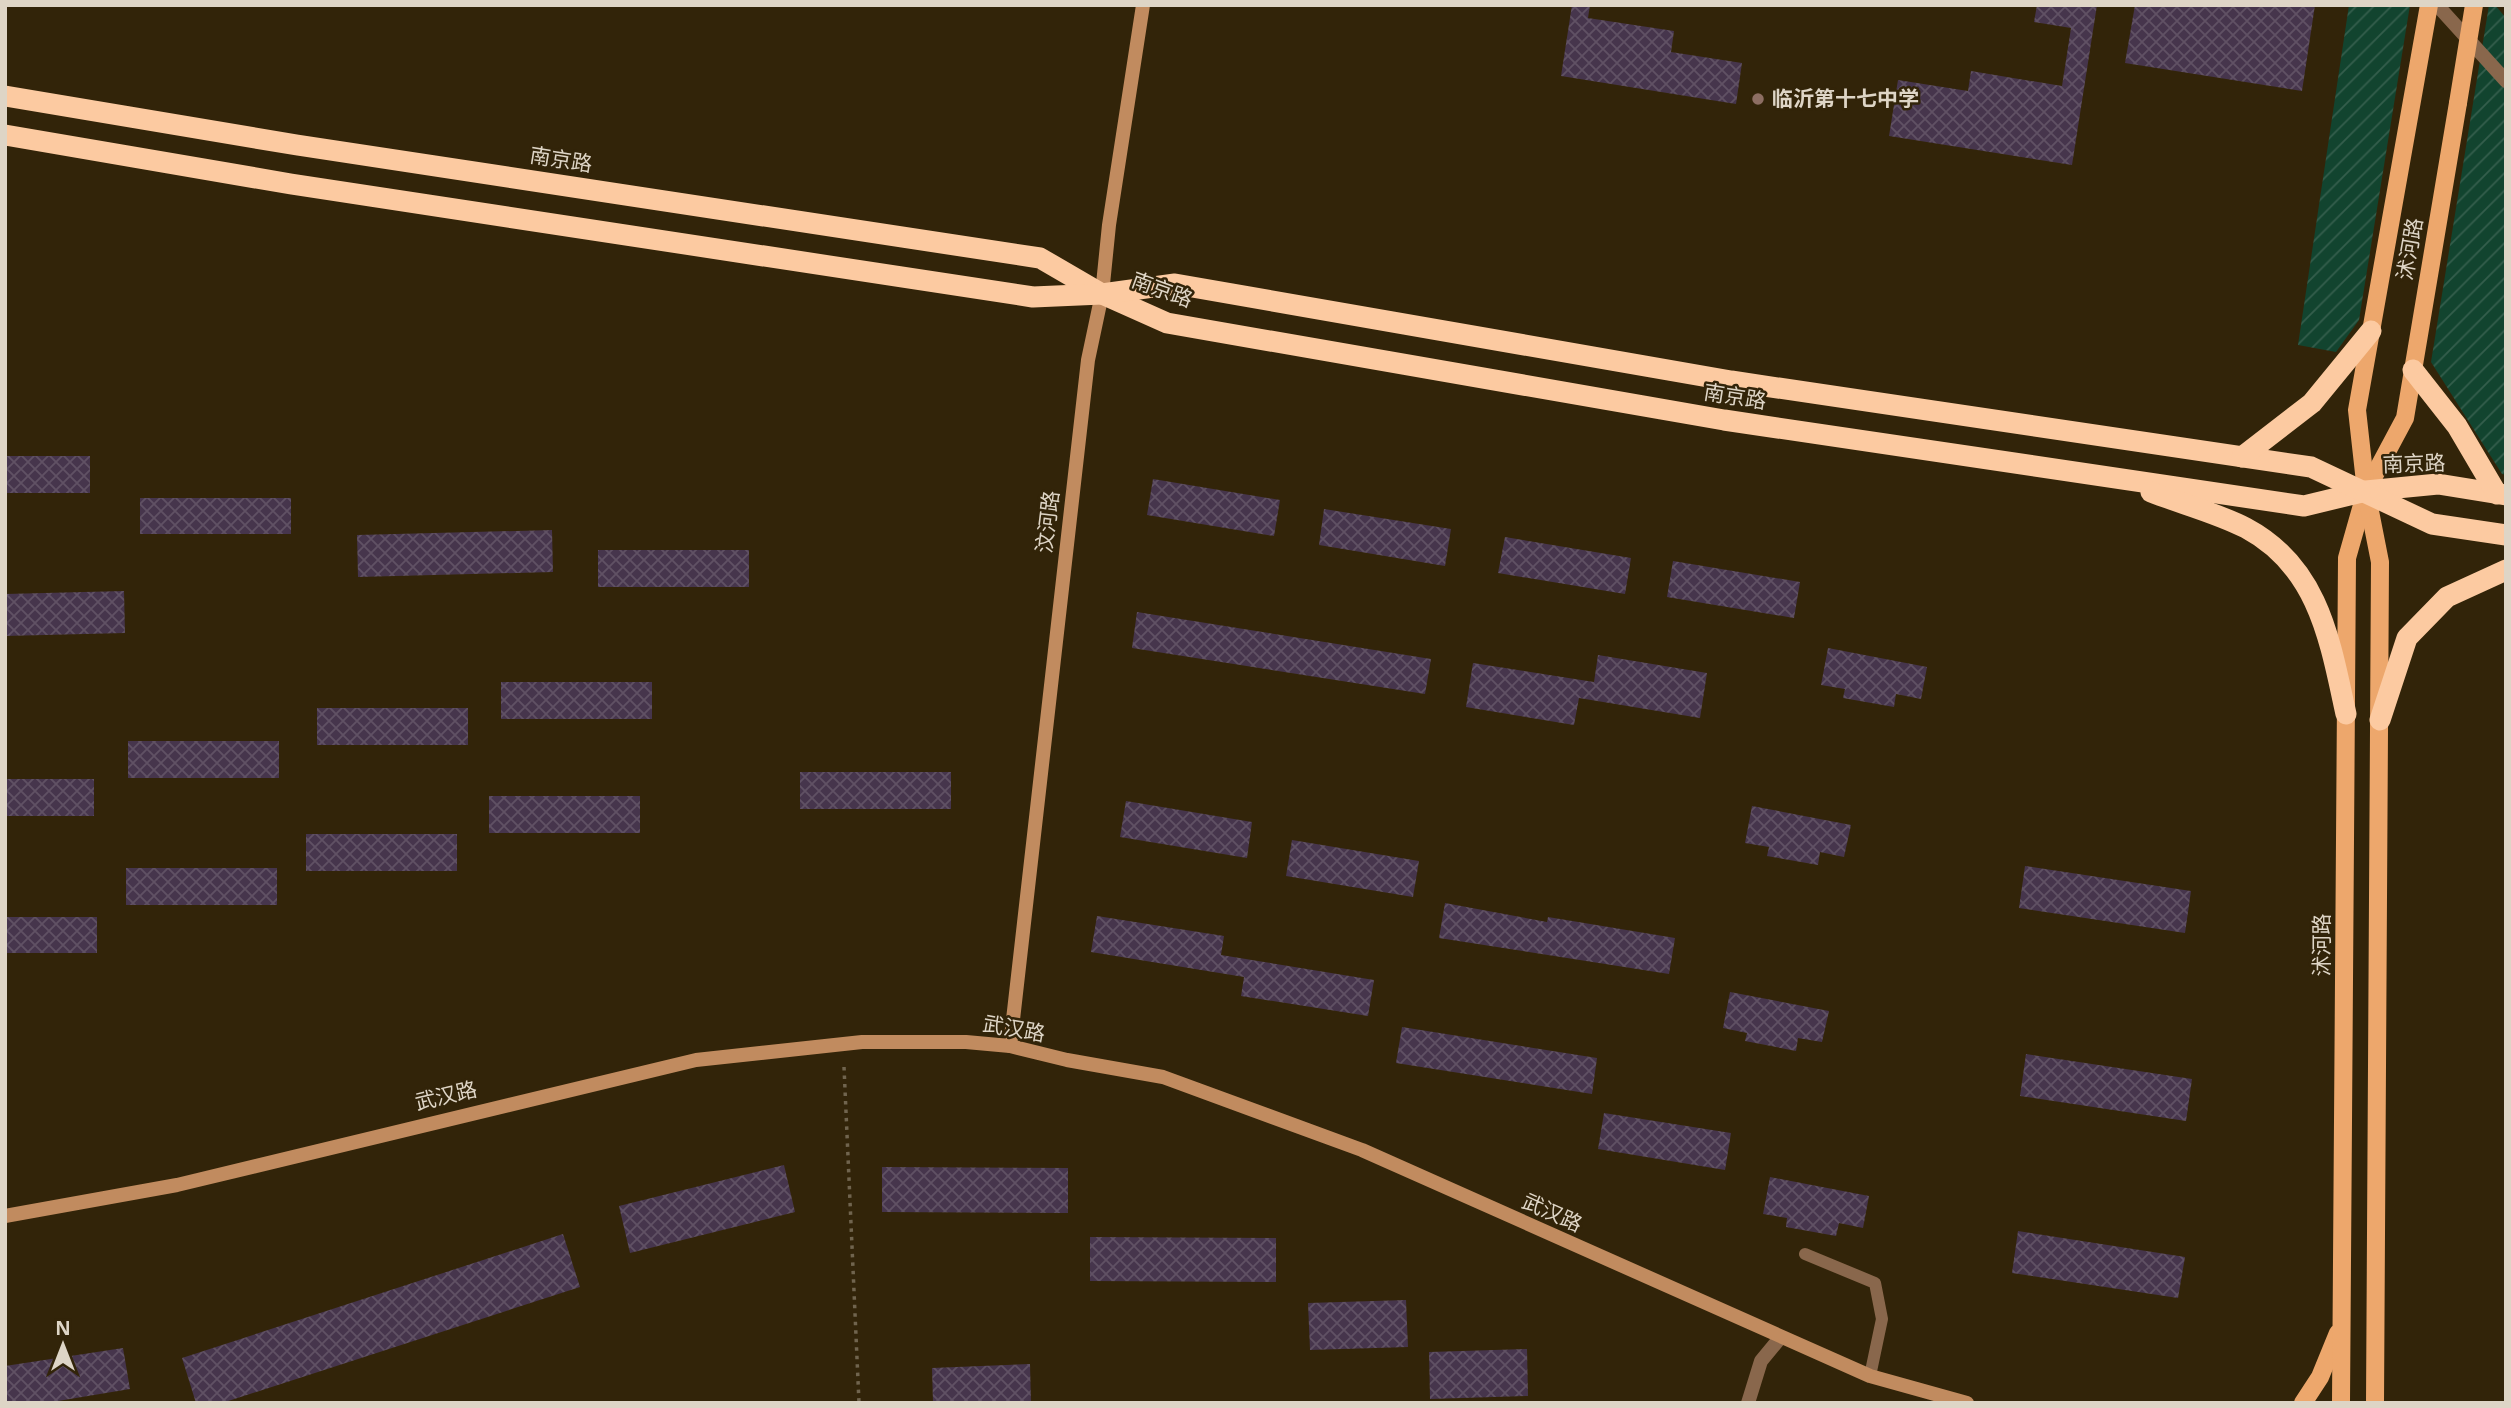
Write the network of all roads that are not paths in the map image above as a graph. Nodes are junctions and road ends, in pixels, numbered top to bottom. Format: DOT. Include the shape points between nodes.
graph roads {
  1 [pos="1143,5"];
  2 [pos="2429,5"];
  3 [pos="2437,5"];
  4 [pos="2474,5"];
  5 [pos="2506,80"];
  6 [pos="5,96"];
  7 [pos="5,135"];
  8 [pos="1102,293"];
  9 [pos="2371,331"];
  10 [pos="2413,370"];
  11 [pos="2242,457"];
  12 [pos="2113,478"];
  13 [pos="2366,491"];
  14 [pos="2502,494"];
  15 [pos="2506,535"];
  16 [pos="2506,570"];
  17 [pos="2346,714"];
  18 [pos="2380,720"];
  19 [pos="1010,1046"];
  20 [pos="5,1216"];
  21 [pos="1805,1254"];
  22 [pos="2343,1320"];
  23 [pos="1780,1338"];
  24 [pos="1870,1376"];
  25 [pos="1748,1403"];
  26 [pos="1967,1403"];
  27 [pos="2302,1403"];
  28 [pos="2341,1403"];
  29 [pos="2375,1403"];
  1 -- 8 [label="street, 汶河路"];
  2 -- 9 [label="main road, 沭河路"];
  3 -- 5 [label="street"];
  4 -- 10 [label="main road, 沭河路, bridge"];
  6 -- 8 [label="highway, 南京路" via="1040,258"];
  7 -- 8 [label="highway, 南京路" via="292,184 1033,297"];
  8 -- 11 [label="highway, 南京路" via="1175,284 1731,381"];
  8 -- 12 [label="highway, 南京路" via="1167,323 1724,420"];
  8 -- 19 [label="street, 汶河路" via="1088,360"];
  9 -- 11 [label="highway" via="2312,403"];
  9 -- 13 [label="main road, 沭河路" via="2357,410"];
  10 -- 13 [label="main road, 沭河路" via="2404,418"];
  10 -- 14 [label="highway"];
  11 -- 13 [label="highway, 南京路" via="2311,467"];
  12 -- 13 [label="highway, 南京路" via="2304,506"];
  12 -- 17 [label="highway" via="2246,528 2288,559 2319,606"];
  13 -- 14 [label="highway, 南京路" via="2438,484"];
  13 -- 15 [label="highway, 南京路" via="2432,524"];
  13 -- 17 [label="main road, 沭河路" via="2347,558"];
  13 -- 18 [label="main road, 沭河路" via="2381,562"];
  16 -- 18 [label="highway" via="2446,597 2407,638"];
  17 -- 22 [label="main road, 沭河路"];
  18 -- 29 [label="main road, 沭河路"];
  19 -- 20 [label="street, 武汉路" via="862,1042 696,1060 177,1185"];
  19 -- 23 [label="street, 武汉路" via="1163,1077 1362,1150"];
  21 -- 24 [label="lane" via="1875,1283 1882,1319"];
  22 -- 27 [label="main road" via="2320,1377"];
  22 -- 28 [label="main road, 沭河路"];
  23 -- 24 [label="street, 武汉路"];
  23 -- 25 [label="street" via="1761,1361"];
  24 -- 26 [label="street, 武汉路"];
}
